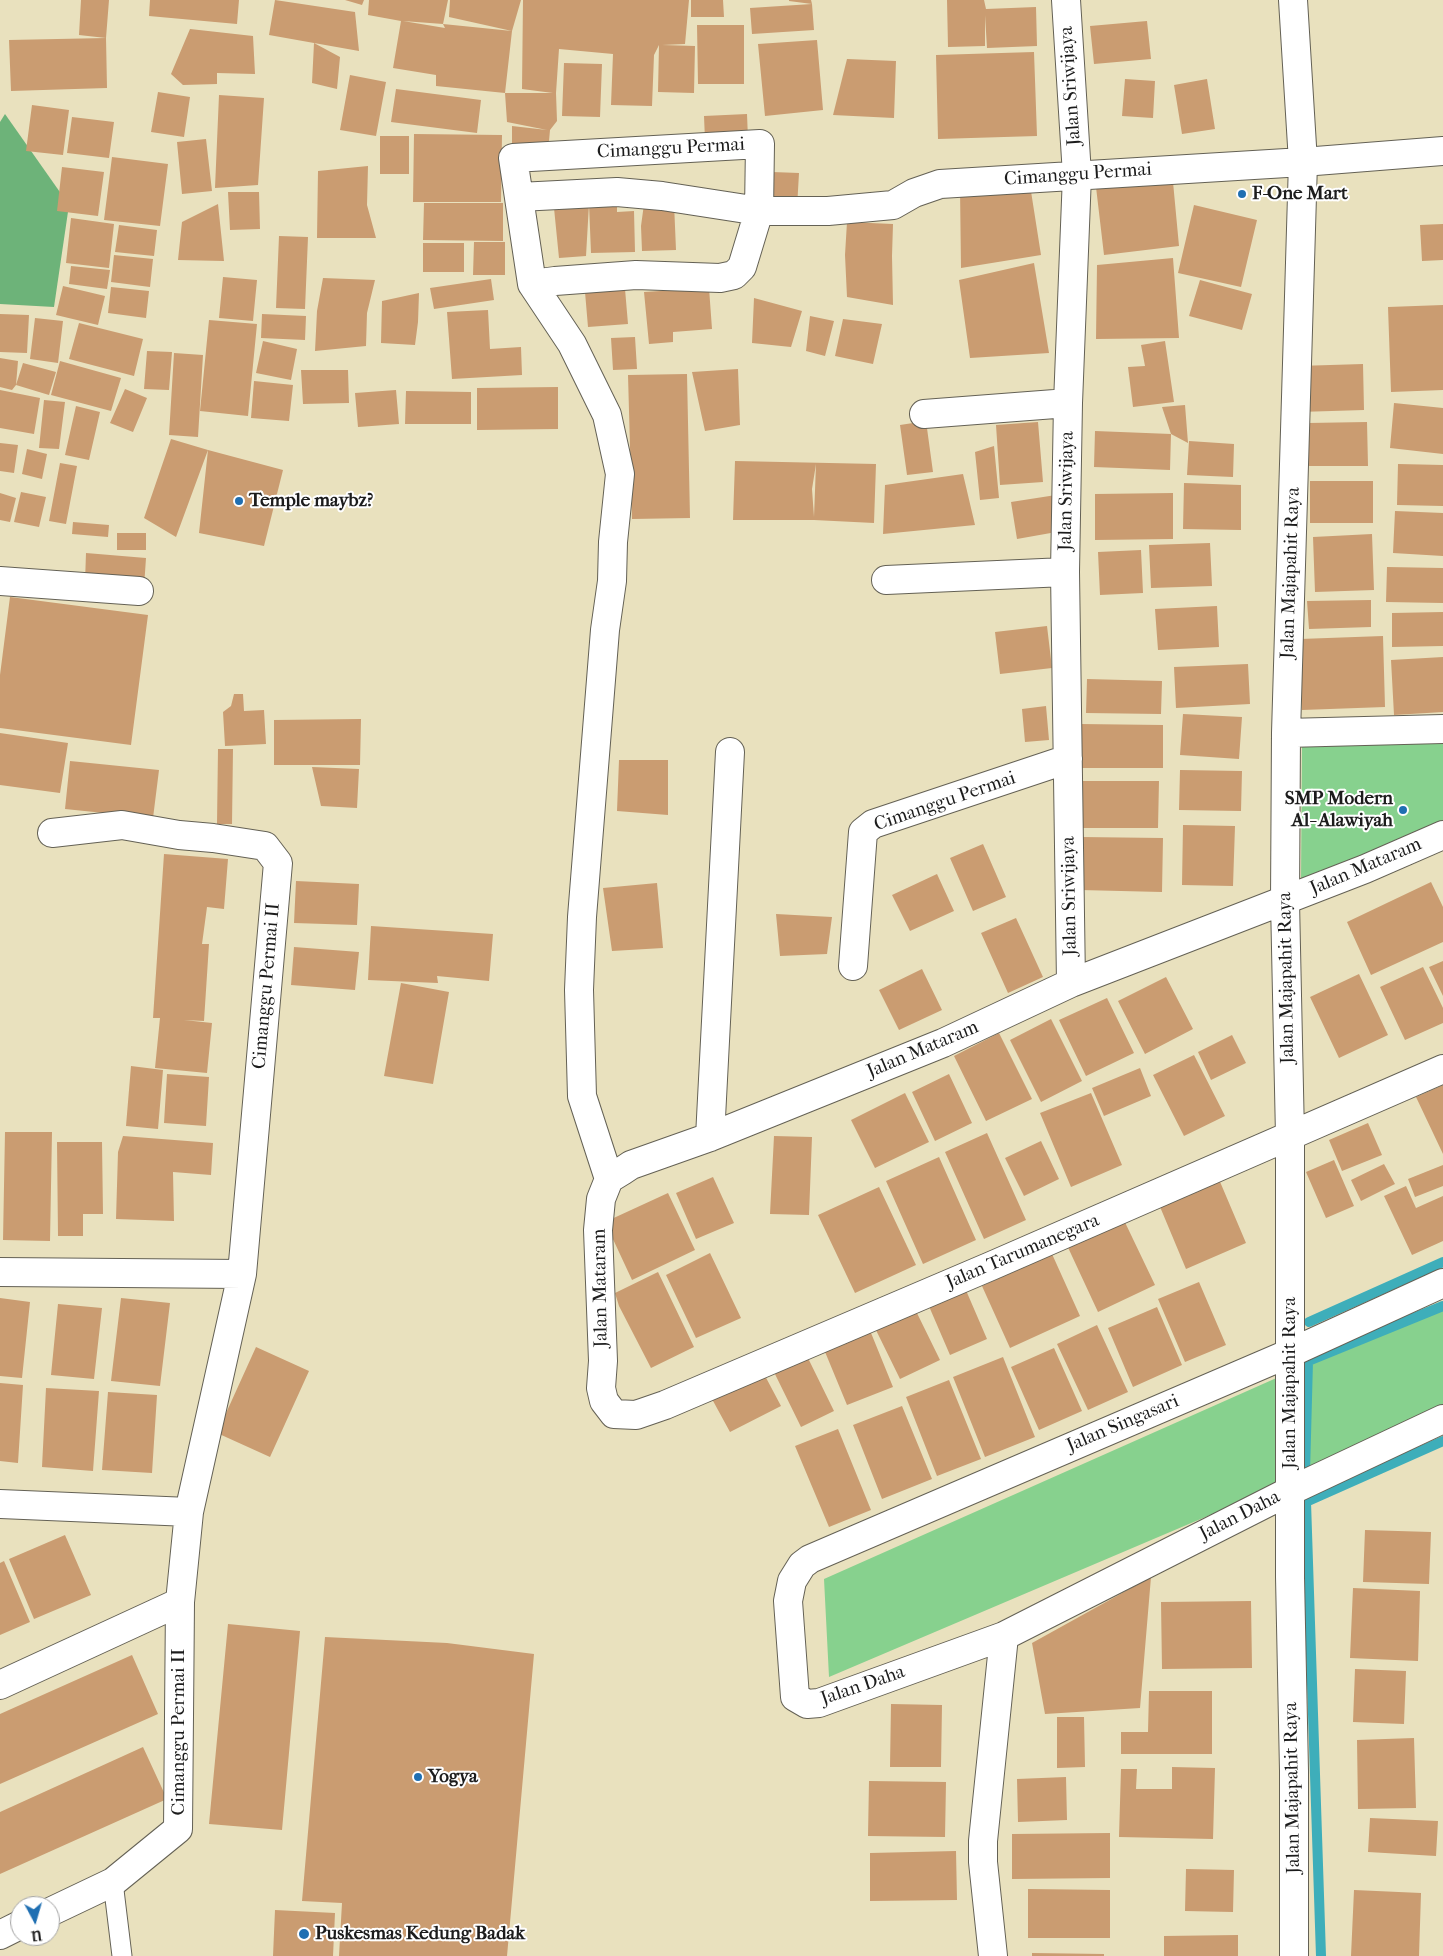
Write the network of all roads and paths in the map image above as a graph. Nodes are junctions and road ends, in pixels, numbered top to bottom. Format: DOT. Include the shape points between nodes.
graph roads {
  1 [pos="1066,0"];
  2 [pos="1294,0"];
  3 [pos="1443,151"];
  4 [pos="1303,162"];
  5 [pos="1077,175"];
  6 [pos="519,196"];
  7 [pos="759,210"];
  8 [pos="532,284"];
  9 [pos="1068,403"];
  10 [pos="924,414"];
  11 [pos="1065,572"];
  12 [pos="886,580"];
  13 [pos="0,581"];
  14 [pos="139,591"];
  15 [pos="1443,729"];
  16 [pos="1286,733"];
  17 [pos="730,752"];
  18 [pos="1068,759"];
  19 [pos="52,833"];
  20 [pos="1443,835"];
  21 [pos="1285,901"];
  22 [pos="853,966"];
  23 [pos="1071,982"];
  24 [pos="1443,1069"];
  25 [pos="1290,1136"];
  26 [pos="710,1137"];
  27 [pos="609,1179"];
  28 [pos="0,1272"];
  29 [pos="242,1274"];
  30 [pos="1443,1283"];
  31 [pos="1290,1353"];
  32 [pos="604,1401"];
  33 [pos="1443,1419"];
  34 [pos="1290,1490"];
  35 [pos="0,1504"];
  36 [pos="189,1512"];
  37 [pos="802,1565"];
  38 [pos="180,1602"];
  39 [pos="1004,1636"];
  40 [pos="0,1685"];
  41 [pos="113,1882"];
  42 [pos="60,1907"];
  43 [pos="122,1956"];
  44 [pos="993,1956"];
  45 [pos="1294,1956"];
  1 -- 5 [label="street, Jalan Sriwijaya"];
  2 -- 4 [label="street, Jalan Majapahit Raya"];
  3 -- 4 [label="street, Cimanggu Permai"];
  4 -- 5 [label="street, Cimanggu Permai"];
  4 -- 16 [label="street, Jalan Majapahit Raya"];
  5 -- 7 [label="street, Cimanggu Permai" via="940,184 914,192 893,205 828,211"];
  5 -- 9 [label="street, Jalan Sriwijaya"];
  6 -- 7 [label="street" via="617,192"];
  6 -- 7 [label="street, Cimanggu Permai" via="513,158 760,144"];
  6 -- 8 [label="street, Cimanggu Permai"];
  7 -- 8 [label="street" via="742,267 734,275 720,278 636,276"];
  8 -- 27 [label="street, Cimanggu Permai" via="572,344 607,415 620,474 582,917 579,990 582,1096"];
  9 -- 10 [label="street"];
  9 -- 11 [label="street, Jalan Sriwijaya"];
  11 -- 12 [label="street"];
  11 -- 18 [label="street, Jalan Sriwijaya"];
  13 -- 14 [label="street"];
  15 -- 16 [label="street"];
  16 -- 21 [label="street, Jalan Majapahit Raya"];
  17 -- 26 [label="street"];
  18 -- 22 [label="street, Cimanggu Permai" via="873,824 863,832"];
  18 -- 23 [label="street, Jalan Sriwijaya"];
  19 -- 29 [label="street, Cimanggu Permai II" via="122,825 266,846 278,863"];
  20 -- 21 [label="street, Jalan Mataram"];
  21 -- 23 [label="street, Jalan Mataram"];
  21 -- 25 [label="street, Jalan Majapahit Raya"];
  23 -- 26 [label="street, Jalan Mataram" via="943,1044"];
  24 -- 25 [label="street, Jalan Tarumanegara"];
  25 -- 31 [label="street, Jalan Majapahit Raya"];
  25 -- 32 [label="street, Jalan Tarumanegara" via="665,1405 636,1416 614,1414"];
  26 -- 27 [label="street, Jalan Mataram" via="632,1165"];
  27 -- 32 [label="street, Jalan Mataram" via="601,1200 598,1230 603,1361 601,1388"];
  28 -- 29 [label="street"];
  29 -- 36 [label="street, Cimanggu Permai II"];
  30 -- 31 [label="street, Jalan Singasari"];
  31 -- 34 [label="street, Jalan Majapahit Raya"];
  31 -- 37 [label="street, Jalan Singasari" via="831,1549"];
  33 -- 34 [label="street, Jalan Daha"];
  34 -- 39 [label="street, Jalan Daha"];
  34 -- 45 [label="street, Jalan Majapahit Raya"];
  35 -- 36 [label="street"];
  36 -- 38 [label="street, Cimanggu Permai II"];
  37 -- 39 [label="street, Jalan Daha" via="792,1582 788,1601 789,1632 795,1697 807,1704 818,1703"];
  38 -- 40 [label="street"];
  38 -- 41 [label="street, Cimanggu Permai II" via="178,1828"];
  39 -- 44 [label="street" via="984,1841"];
  41 -- 42 [label="street, Cimanggu Permai II"];
  41 -- 43 [label="lane"];
}
